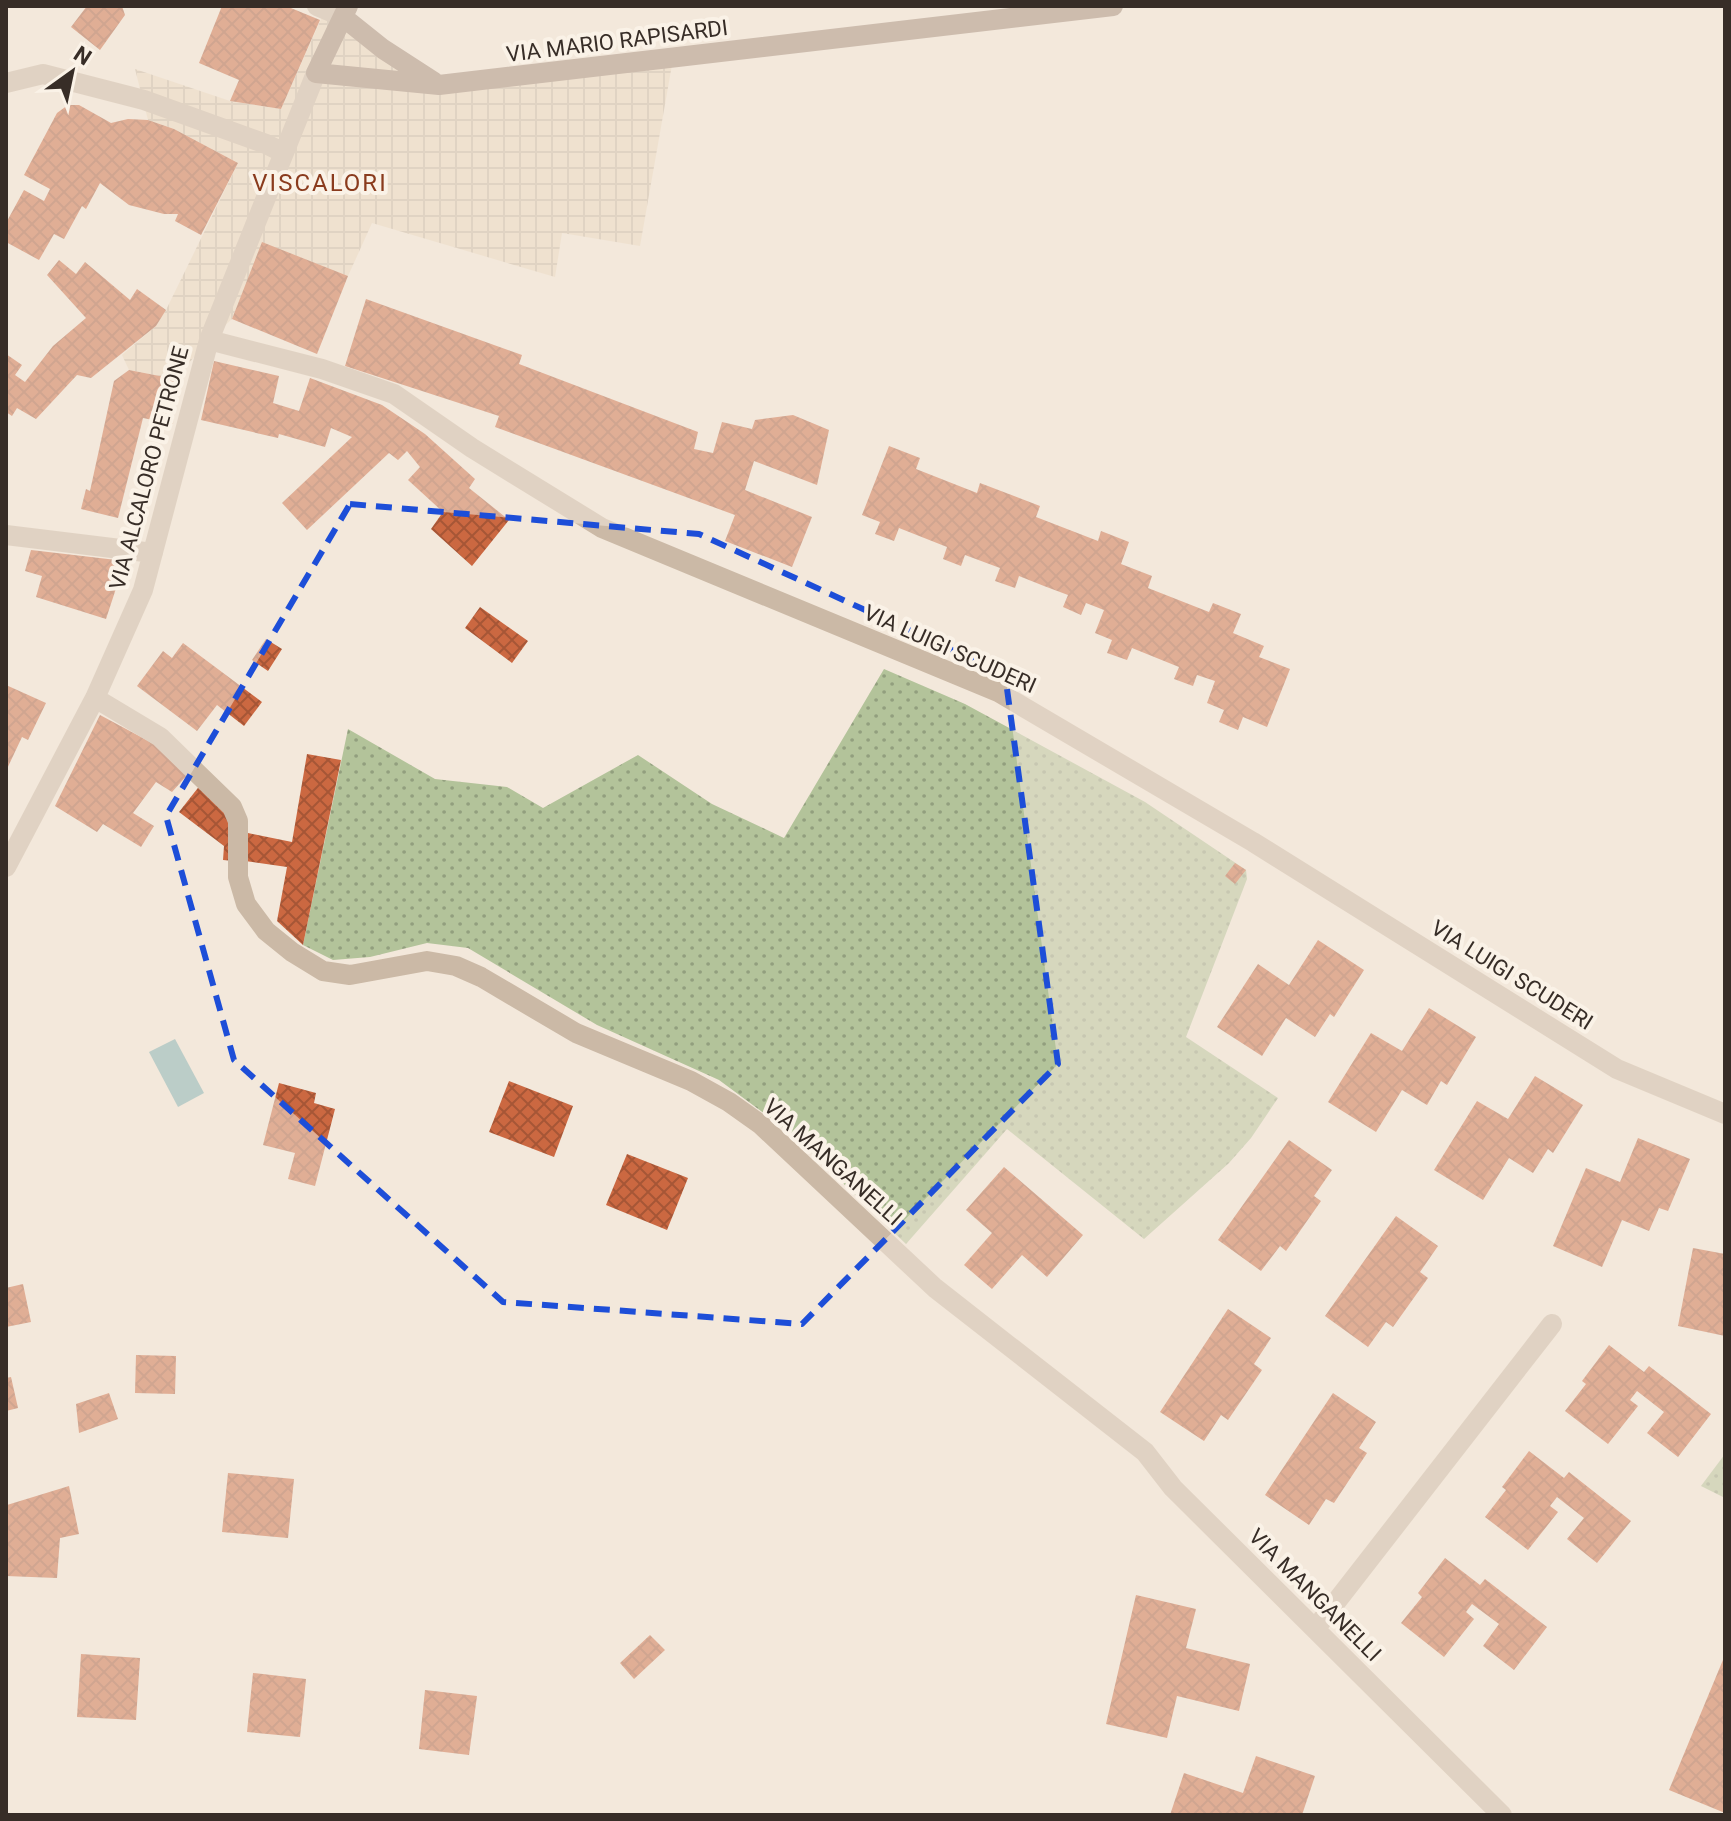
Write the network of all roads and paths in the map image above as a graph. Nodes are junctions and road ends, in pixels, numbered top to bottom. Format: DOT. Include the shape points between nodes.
graph roads {
  1 [pos="317,6"];
  2 [pos="1113,6"];
  3 [pos="346,12"];
  4 [pos="316,73"];
  5 [pos="6,83"];
  6 [pos="439,85"];
  7 [pos="284,153"];
  8 [pos="209,340"];
  9 [pos="6,535"];
  10 [pos="153,553"];
  11 [pos="95,698"];
  12 [pos="6,867"];
  13 [pos="1725,1114"];
  14 [pos="1552,1324"];
  15 [pos="1315,1629"];
  16 [pos="1502,1815"];
  1 -- 3 [label="street"];
  2 -- 6 [label="street, VIA MARIO RAPISARDI"];
  3 -- 4 [label="street"];
  3 -- 6 [label="street" via="383,49"];
  4 -- 6 [label="street, VIA MARIO RAPISARDI"];
  4 -- 7 [label="street, VIA ALCALORO PETRONE"];
  5 -- 7 [label="street" via="43,74 144,100"];
  7 -- 8 [label="street, VIA ALCALORO PETRONE"];
  8 -- 10 [label="street, VIA ALCALORO PETRONE"];
  8 -- 13 [label="street, VIA LUIGI SCUDERI" via="394,394 602,528 998,692 1253,842 1617,1069"];
  9 -- 10 [label="street"];
  10 -- 11 [label="street, VIA ALCALORO PETRONE" via="143,590"];
  11 -- 12 [label="street, VIA ALCALORO PETRONE"];
  11 -- 15 [label="street, VIA MANGANELLI" via="160,737 232,807 238,821 238,877 246,904 266,931 292,952 323,971 350,975 427,961 456,966 576,1033 729,1102 760,1124 935,1288 1145,1452 1173,1488"];
  14 -- 15 [label="street"];
  15 -- 16 [label="street, VIA MANGANELLI"];
}
